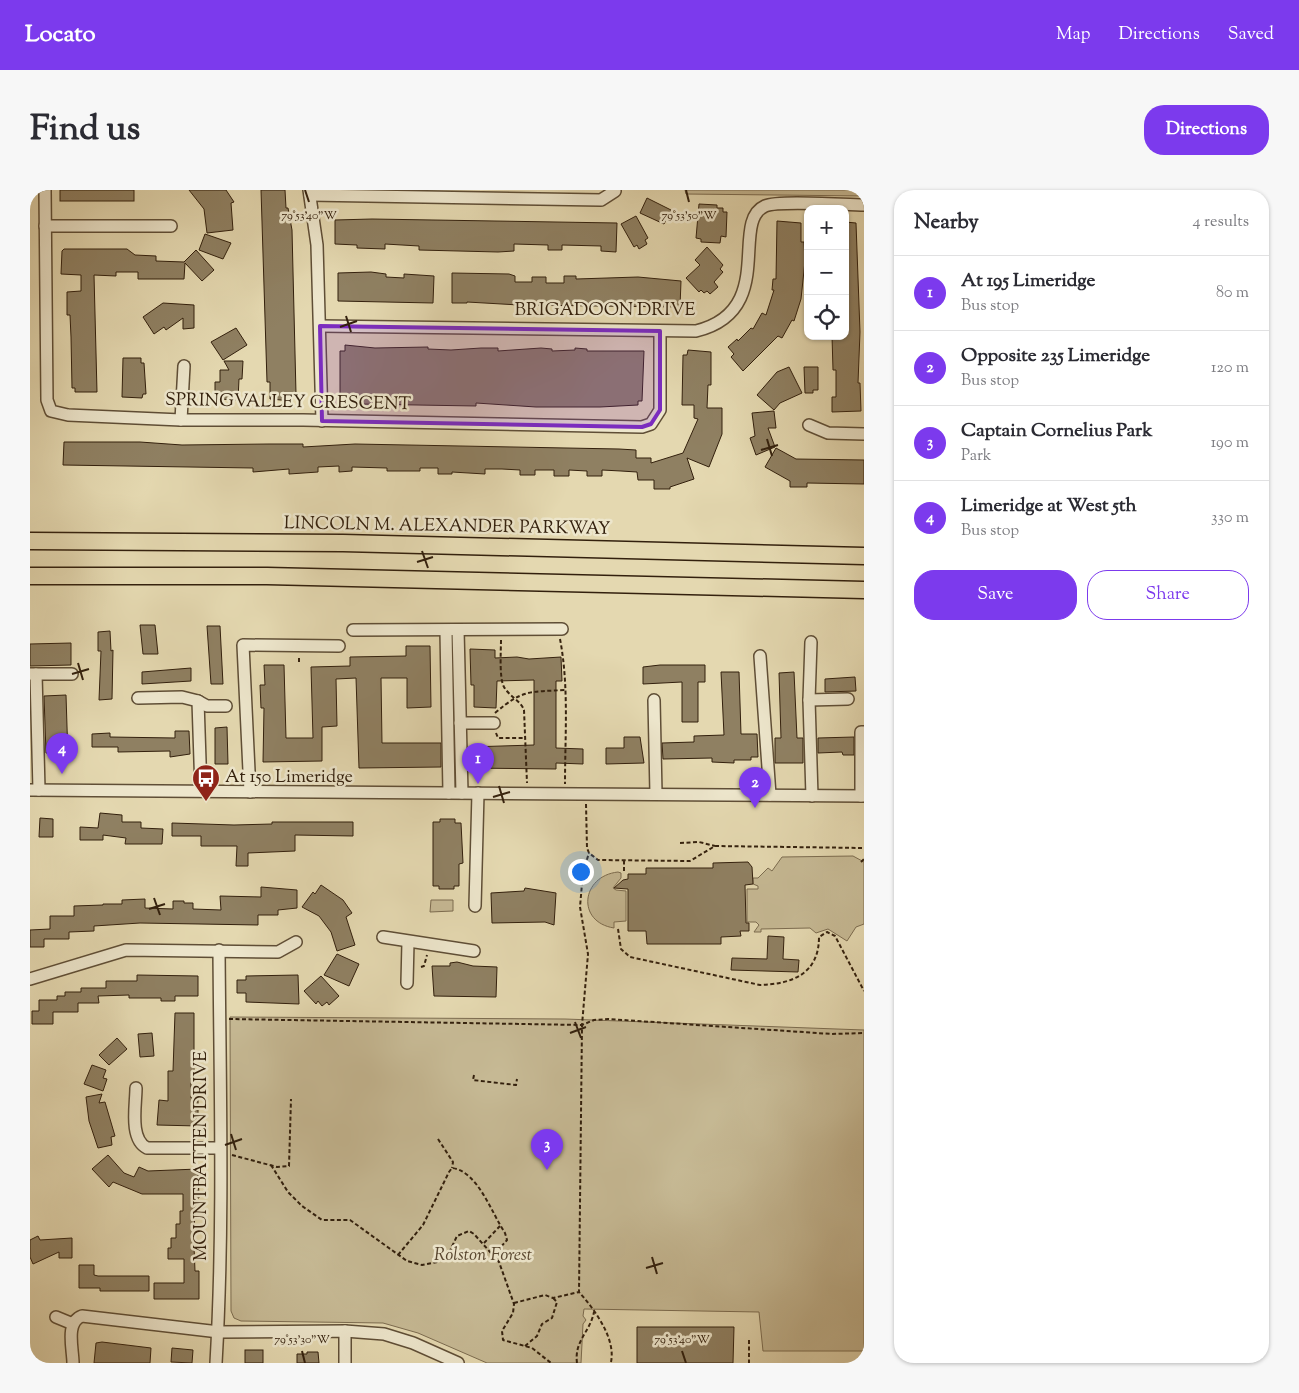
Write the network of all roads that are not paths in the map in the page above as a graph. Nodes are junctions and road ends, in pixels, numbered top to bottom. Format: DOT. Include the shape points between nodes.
graph roads {
  1 [pos="45,190"];
  2 [pos="615,191"];
  3 [pos="310,193"];
  4 [pos="572,195"];
  5 [pos="864,205"];
  6 [pos="45,226"];
  7 [pos="171,226"];
  8 [pos="320,326"];
  9 [pos="660,331"];
  10 [pos="184,366"];
  11 [pos="181,420"];
  12 [pos="322,421"];
  13 [pos="809,425"];
  14 [pos="864,434"];
  15 [pos="30,541"];
  16 [pos="864,556"];
  17 [pos="30,576"];
  18 [pos="864,590"];
  19 [pos="562,629"];
  20 [pos="353,630"];
  21 [pos="446,630"];
  22 [pos="458,630"];
  23 [pos="811,642"];
  24 [pos="339,646"];
  25 [pos="760,656"];
  26 [pos="33,674"];
  27 [pos="72,674"];
  28 [pos="138,698"];
  29 [pos="848,699"];
  30 [pos="654,700"];
  31 [pos="809,700"];
  32 [pos="198,701"];
  33 [pos="226,706"];
  34 [pos="460,723"];
  35 [pos="494,723"];
  36 [pos="864,732"];
  37 [pos="34,790"];
  38 [pos="201,791"];
  39 [pos="250,792"];
  40 [pos="449,793"];
  41 [pos="462,793"];
  42 [pos="478,793"];
  43 [pos="656,794"];
  44 [pos="770,795"];
  45 [pos="812,796"];
  46 [pos="863,796"];
  47 [pos="475,906"];
  48 [pos="383,938"];
  49 [pos="296,942"];
  50 [pos="408,942"];
  51 [pos="218,950"];
  52 [pos="474,951"];
  53 [pos="30,979"];
  54 [pos="407,983"];
  55 [pos="136,1088"];
  56 [pos="220,1150"];
  57 [pos="56,1317"];
  58 [pos="73,1324"];
  59 [pos="345,1331"];
  60 [pos="220,1332"];
  61 [pos="74,1363"];
  62 [pos="216,1363"];
  63 [pos="345,1363"];
  64 [pos="458,1363"];
  1 -- 6 [label="street, SPRINGVALLEY CRESCENT"];
  2 -- 4 [label="street" via="601,200"];
  3 -- 4 [label="street"];
  3 -- 8 [label="street" via="317,239"];
  5 -- 9 [label="street, BRIGADOON DRIVE" via="776,204 763,207 753,219 747,279 735,307 702,329"];
  6 -- 7 [label="street"];
  6 -- 11 [label="street, SPRINGVALLEY CRESCENT" via="47,400 51,411 68,415"];
  8 -- 9 [label="street, BRIGADOON DRIVE"];
  8 -- 12 [label="street"];
  9 -- 12 [label="street, SPRINGVALLEY CRESCENT" via="660,410 651,424 642,427"];
  10 -- 11 [label="street"];
  11 -- 12 [label="street, SPRINGVALLEY CRESCENT"];
  13 -- 14 [label="street" via="828,433"];
  15 -- 16 [label="highway, LINCOLN M. ALEXANDER PARKWAY" via="343,543"];
  17 -- 18 [label="highway" via="267,576"];
  19 -- 22 [label="street"];
  20 -- 21 [label="street"];
  21 -- 22 [label="street"];
  21 -- 40 [label="street"];
  22 -- 34 [label="street"];
  23 -- 31 [label="street"];
  24 -- 39 [label="street" via="243,645"];
  25 -- 44 [label="street"];
  26 -- 27 [label="street"];
  26 -- 37 [label="street"];
  28 -- 32 [label="street" via="182,697"];
  29 -- 31 [label="street"];
  30 -- 43 [label="street"];
  31 -- 45 [label="street"];
  32 -- 33 [label="street" via="207,706"];
  32 -- 38 [label="street"];
  34 -- 35 [label="street"];
  34 -- 41 [label="street"];
  36 -- 46 [label="street" via="861,732"];
  37 -- 38 [label="street"];
  38 -- 39 [label="street"];
  39 -- 40 [label="street"];
  40 -- 41 [label="street"];
  41 -- 42 [label="street"];
  42 -- 43 [label="street"];
  42 -- 47 [label="street"];
  43 -- 44 [label="street"];
  44 -- 45 [label="street"];
  45 -- 46 [label="street"];
  48 -- 50 [label="street"];
  49 -- 51 [label="street" via="278,952"];
  50 -- 52 [label="street"];
  50 -- 54 [label="street"];
  51 -- 53 [label="street" via="126,950"];
  51 -- 56 [label="street, MOUNTBATTEN DRIVE"];
  55 -- 56 [label="street" via="137,1136 141,1144 147,1148"];
  56 -- 60 [label="street, MOUNTBATTEN DRIVE"];
  57 -- 58 [label="street"];
  58 -- 60 [label="street" via="82,1316"];
  58 -- 61 [label="street"];
  59 -- 60 [label="street"];
  59 -- 63 [label="street"];
  59 -- 64 [label="street" via="384,1334 414,1343"];
  60 -- 62 [label="street, MOUNTBATTEN DRIVE"];
}
